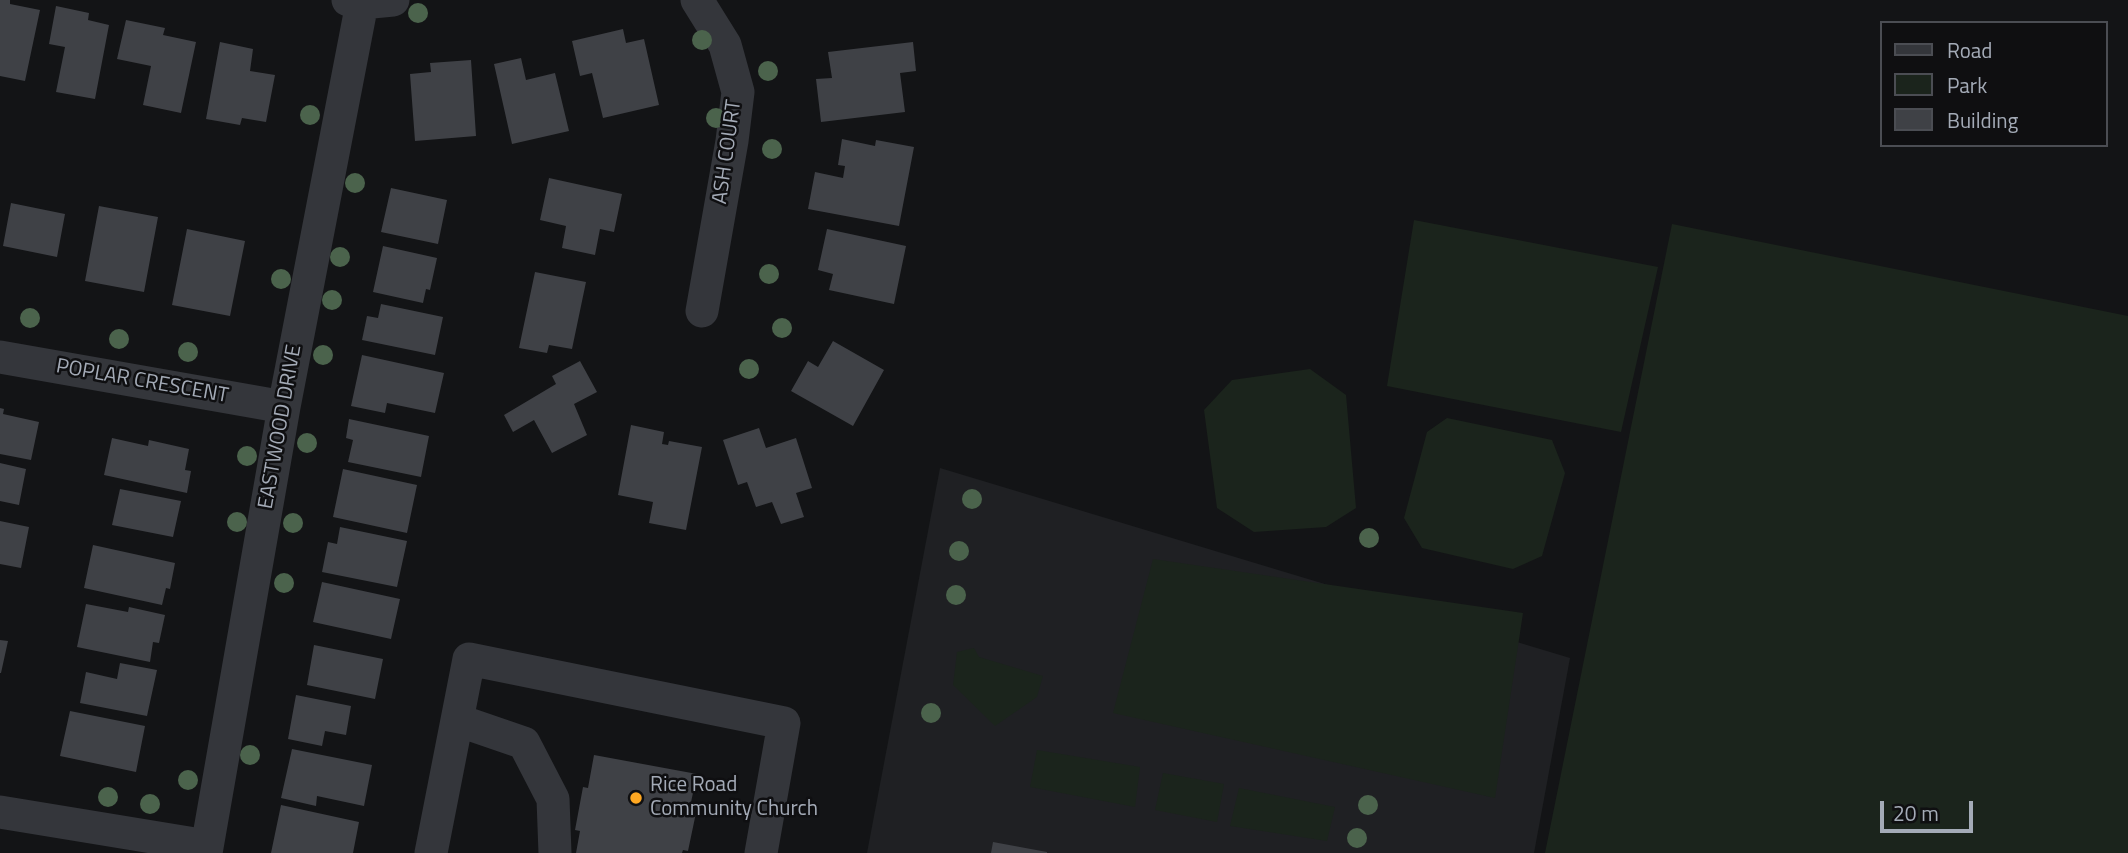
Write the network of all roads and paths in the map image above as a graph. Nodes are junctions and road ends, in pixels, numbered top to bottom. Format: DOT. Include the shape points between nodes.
graph roads {
  1 [pos="697,0"];
  2 [pos="368,1"];
  3 [pos="702,311"];
  4 [pos="0,357"];
  5 [pos="284,407"];
  6 [pos="457,720"];
  7 [pos="0,812"];
  8 [pos="206,849"];
  9 [pos="431,853"];
  10 [pos="555,853"];
  11 [pos="761,853"];
  1 -- 3 [label="street, ASH COURT" via="725,45 738,92"];
  2 -- 5 [label="street, EASTWOOD DRIVE"];
  4 -- 5 [label="street, POPLAR CRESCENT"];
  5 -- 8 [label="street, EASTWOOD DRIVE"];
  6 -- 9 [label="street"];
  6 -- 10 [label="street" via="524,743 553,799"];
  6 -- 11 [label="street" via="469,660 784,723"];
  7 -- 8 [label="street"];
}
